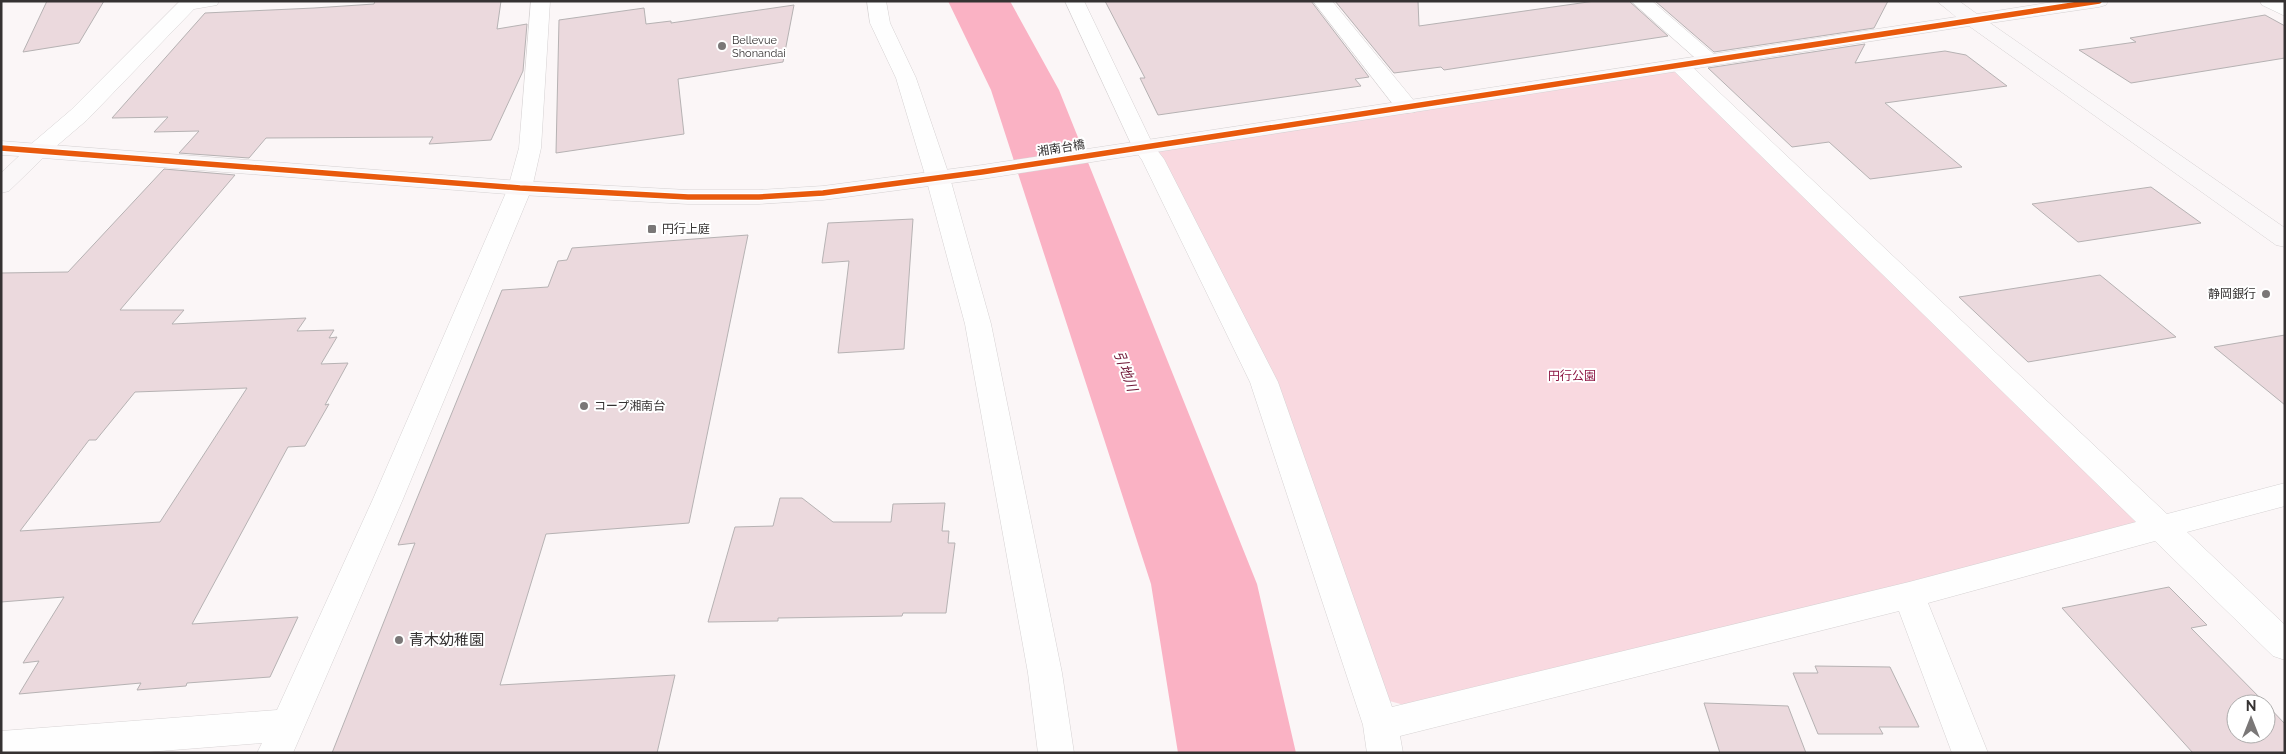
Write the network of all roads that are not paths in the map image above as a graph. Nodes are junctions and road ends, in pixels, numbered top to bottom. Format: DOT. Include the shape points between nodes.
graph roads {
  1 [pos="210,1"];
  2 [pos="541,1"];
  3 [pos="876,1"];
  4 [pos="1074,1"];
  5 [pos="1322,1"];
  6 [pos="1640,1"];
  7 [pos="1946,1"];
  8 [pos="2099,1"];
  9 [pos="2269,1"];
  10 [pos="2285,10"];
  11 [pos="1973,19"];
  12 [pos="1709,60"];
  13 [pos="1680,66"];
  14 [pos="1407,107"];
  15 [pos="1143,146"];
  16 [pos="1,148"];
  17 [pos="38,150"];
  18 [pos="938,178"];
  19 [pos="1,186"];
  20 [pos="520,188"];
  21 [pos="2285,240"];
  22 [pos="2285,494"];
  23 [pos="2161,526"];
  24 [pos="1909,595"];
  25 [pos="2285,646"];
  26 [pos="281,739"];
  27 [pos="1383,739"];
  28 [pos="1,746"];
  29 [pos="1056,753"];
  30 [pos="1970,753"];
  1 -- 17 [label="street" via="188,4 79,115"];
  2 -- 20 [label="street" via="530,148"];
  3 -- 18 [label="street" via="880,23 906,78"];
  4 -- 15 [label="street"];
  5 -- 14 [label="street"];
  6 -- 12 [label="street"];
  7 -- 11 [label="street"];
  8 -- 11 [label="street, 湘南台橋"];
  9 -- 10 [label="street"];
  11 -- 12 [label="street, 湘南台橋"];
  11 -- 21 [label="street"];
  12 -- 13 [label="street, 湘南台橋"];
  13 -- 14 [label="street, 湘南台橋"];
  13 -- 23 [label="street"];
  14 -- 15 [label="street, 湘南台橋"];
  15 -- 18 [label="street, 湘南台橋"];
  15 -- 27 [label="street" via="1154,158 1264,382"];
  16 -- 17 [label="street, 湘南台橋"];
  17 -- 19 [label="street"];
  17 -- 20 [label="street, 湘南台橋"];
  18 -- 20 [label="street, 湘南台橋" via="823,193 759,197 688,197"];
  18 -- 29 [label="street" via="978,324 1045,673"];
  20 -- 26 [label="street" via="388,499"];
  22 -- 23 [label="street"];
  23 -- 24 [label="street"];
  23 -- 25 [label="street"];
  24 -- 27 [label="street"];
  24 -- 30 [label="street"];
  26 -- 28 [label="street"];
}
